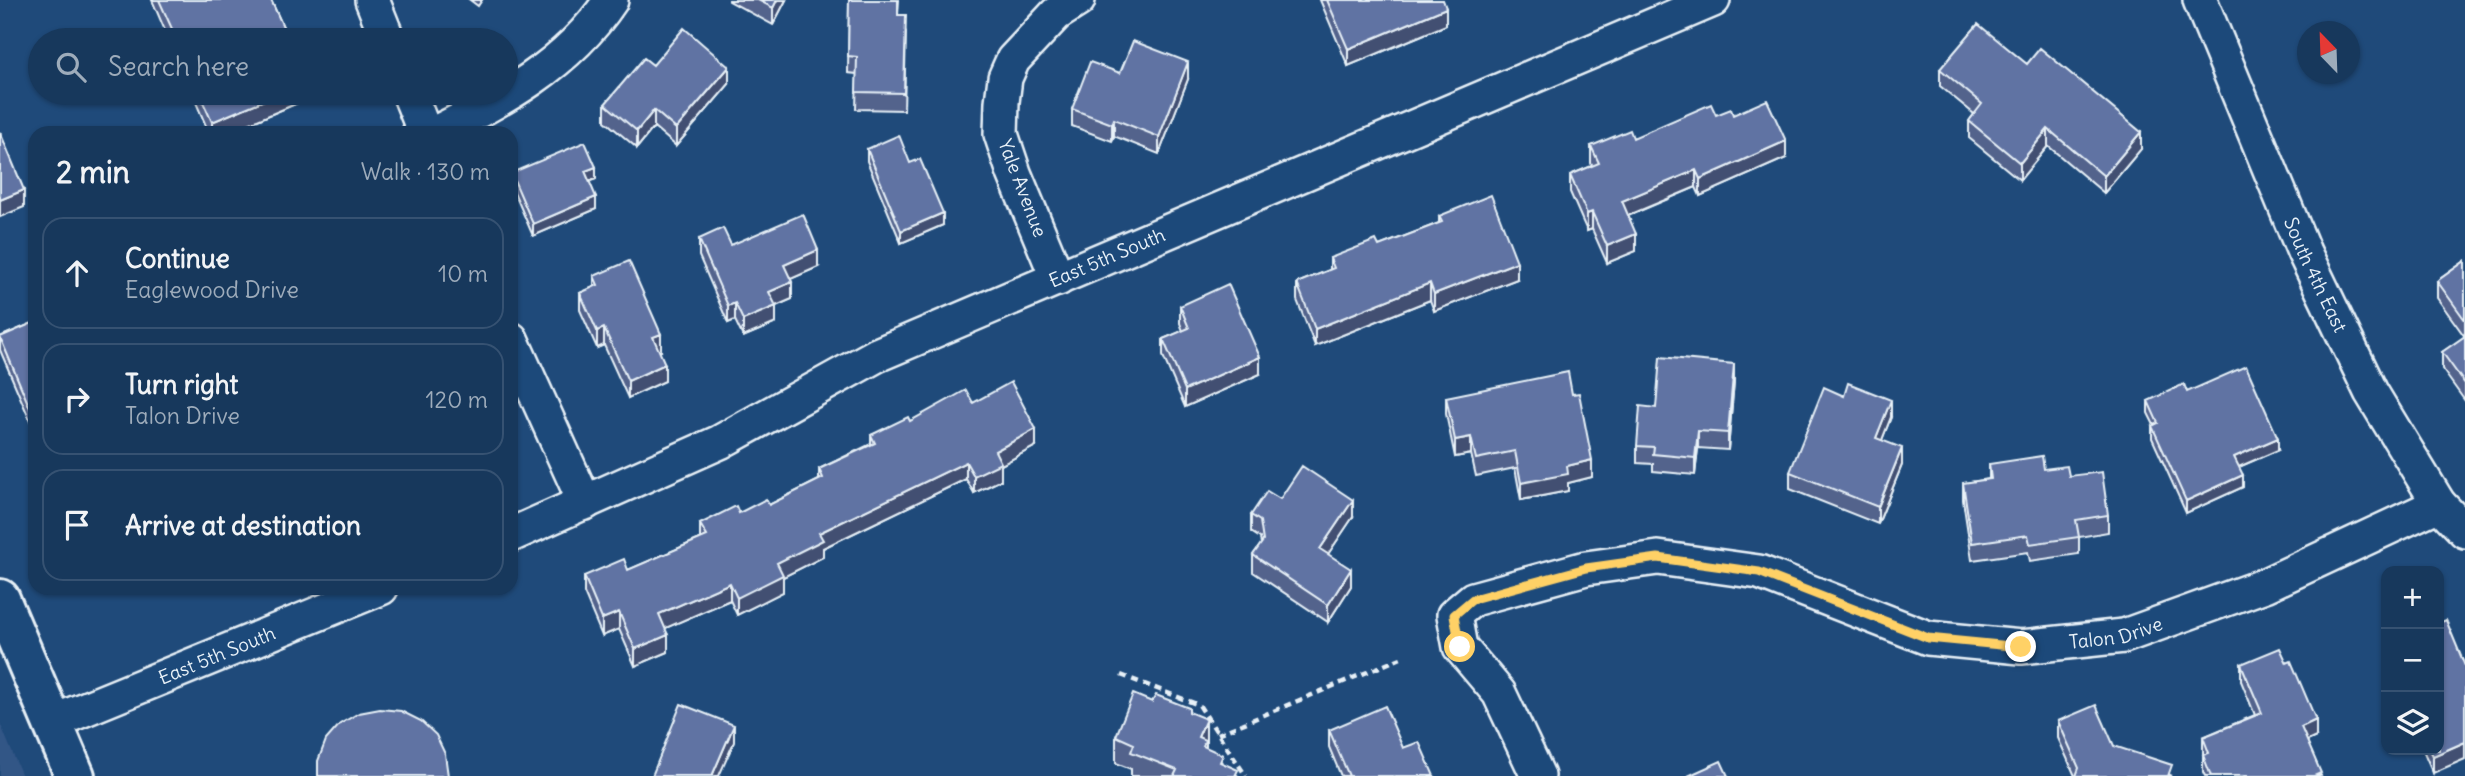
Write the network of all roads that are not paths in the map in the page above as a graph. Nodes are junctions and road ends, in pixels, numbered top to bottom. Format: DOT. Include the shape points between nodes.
graph roads {
  1 [pos="372,0"];
  2 [pos="611,0"];
  3 [pos="1079,0"];
  4 [pos="1713,0"];
  5 [pos="2200,0"];
  6 [pos="383,28"];
  7 [pos="518,88"];
  8 [pos="414,105"];
  9 [pos="492,105"];
  10 [pos="422,126"];
  11 [pos="449,126"];
  12 [pos="1058,279"];
  13 [pos="518,355"];
  14 [pos="584,503"];
  15 [pos="2439,504"];
  16 [pos="2465,531"];
  17 [pos="518,532"];
  18 [pos="363,595"];
  19 [pos="0,599"];
  20 [pos="53,722"];
  21 [pos="75,776"];
  22 [pos="1538,776"];
  1 -- 6 [label="street"];
  2 -- 7 [label="street" via="575,46"];
  3 -- 12 [label="street, Yale Avenue" via="1056,14 1013,60 1002,102 1001,134"];
  4 -- 12 [label="street, East 5th South"];
  5 -- 15 [label="street, South 4th East" via="2304,252 2371,392"];
  8 -- 10 [label="street"];
  9 -- 11 [label="street"];
  12 -- 14 [label="street, East 5th South" via="877,355 720,442"];
  13 -- 14 [label="street"];
  14 -- 17 [label="street, East 5th South"];
  15 -- 16 [label="street, South 4th East"];
  15 -- 22 [label="street, Talon Drive" via="2265,585 2124,636 2021,647 1928,638 1759,572 1658,558 1586,568 1473,599 1454,615 1460,647 1499,693"];
  18 -- 20 [label="street, East 5th South"];
  19 -- 20 [label="main road"];
  20 -- 21 [label="main road"];
}
